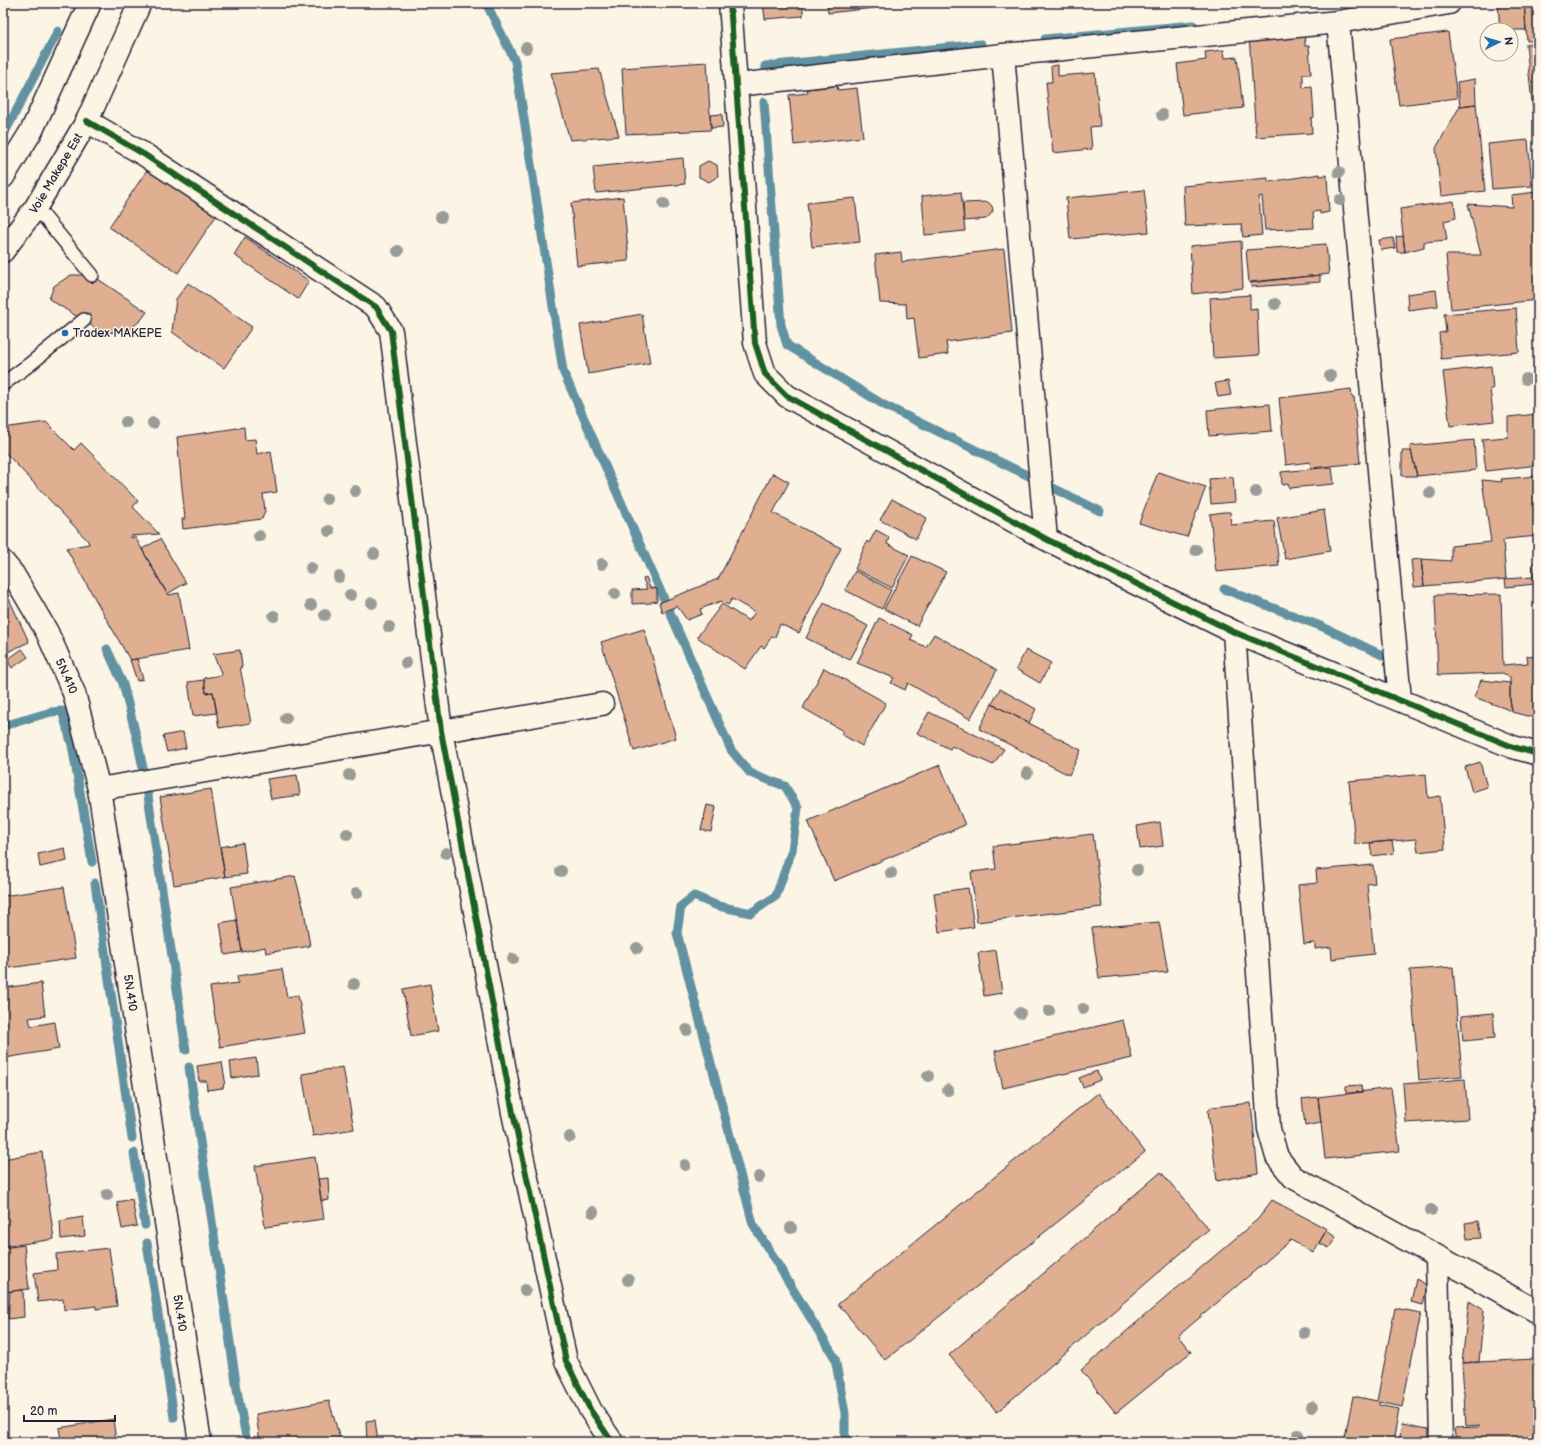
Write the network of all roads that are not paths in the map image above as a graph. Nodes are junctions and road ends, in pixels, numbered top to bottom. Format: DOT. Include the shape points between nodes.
graph roads {
  1 [pos="90,3"];
  2 [pos="140,3"];
  3 [pos="730,3"];
  4 [pos="1449,3"];
  5 [pos="1338,22"];
  6 [pos="1002,55"];
  7 [pos="737,85"];
  8 [pos="87,121"];
  9 [pos="3,177"];
  10 [pos="36,207"];
  11 [pos="3,251"];
  12 [pos="92,275"];
  13 [pos="84,320"];
  14 [pos="3,384"];
  15 [pos="1046,539"];
  16 [pos="3,562"];
  17 [pos="1234,632"];
  18 [pos="1400,700"];
  19 [pos="602,704"];
  20 [pos="441,732"];
  21 [pos="1538,754"];
  22 [pos="99,789"];
  23 [pos="1438,1257"];
  24 [pos="1538,1312"];
  25 [pos="200,1442"];
  26 [pos="612,1442"];
  27 [pos="1441,1442"];
  1 -- 9 [label="street" via="32,130"];
  2 -- 8 [label="street, Voie Makepe Est"];
  3 -- 7 [label="street"];
  4 -- 5 [label="street"];
  5 -- 6 [label="street"];
  5 -- 18 [label="street"];
  6 -- 7 [label="street"];
  6 -- 15 [label="street"];
  7 -- 15 [label="street" via="755,344 765,374 787,396"];
  8 -- 10 [label="street, Voie Makepe Est"];
  8 -- 20 [label="street" via="146,155 376,307 390,331"];
  10 -- 11 [label="street, Voie Makepe Est"];
  10 -- 12 [label="lane"];
  13 -- 14 [label="lane"];
  15 -- 17 [label="street"];
  16 -- 22 [label="street, 5N.410" via="13,574 47,632 74,692"];
  17 -- 18 [label="street"];
  17 -- 23 [label="street" via="1269,1129 1277,1157 1293,1178"];
  18 -- 21 [label="street" via="1513,747"];
  19 -- 20 [label="street"];
  20 -- 22 [label="street"];
  20 -- 26 [label="street" via="513,1113 566,1361 591,1410"];
  22 -- 25 [label="street, 5N.410"];
  23 -- 24 [label="street"];
  23 -- 27 [label="street"];
}
